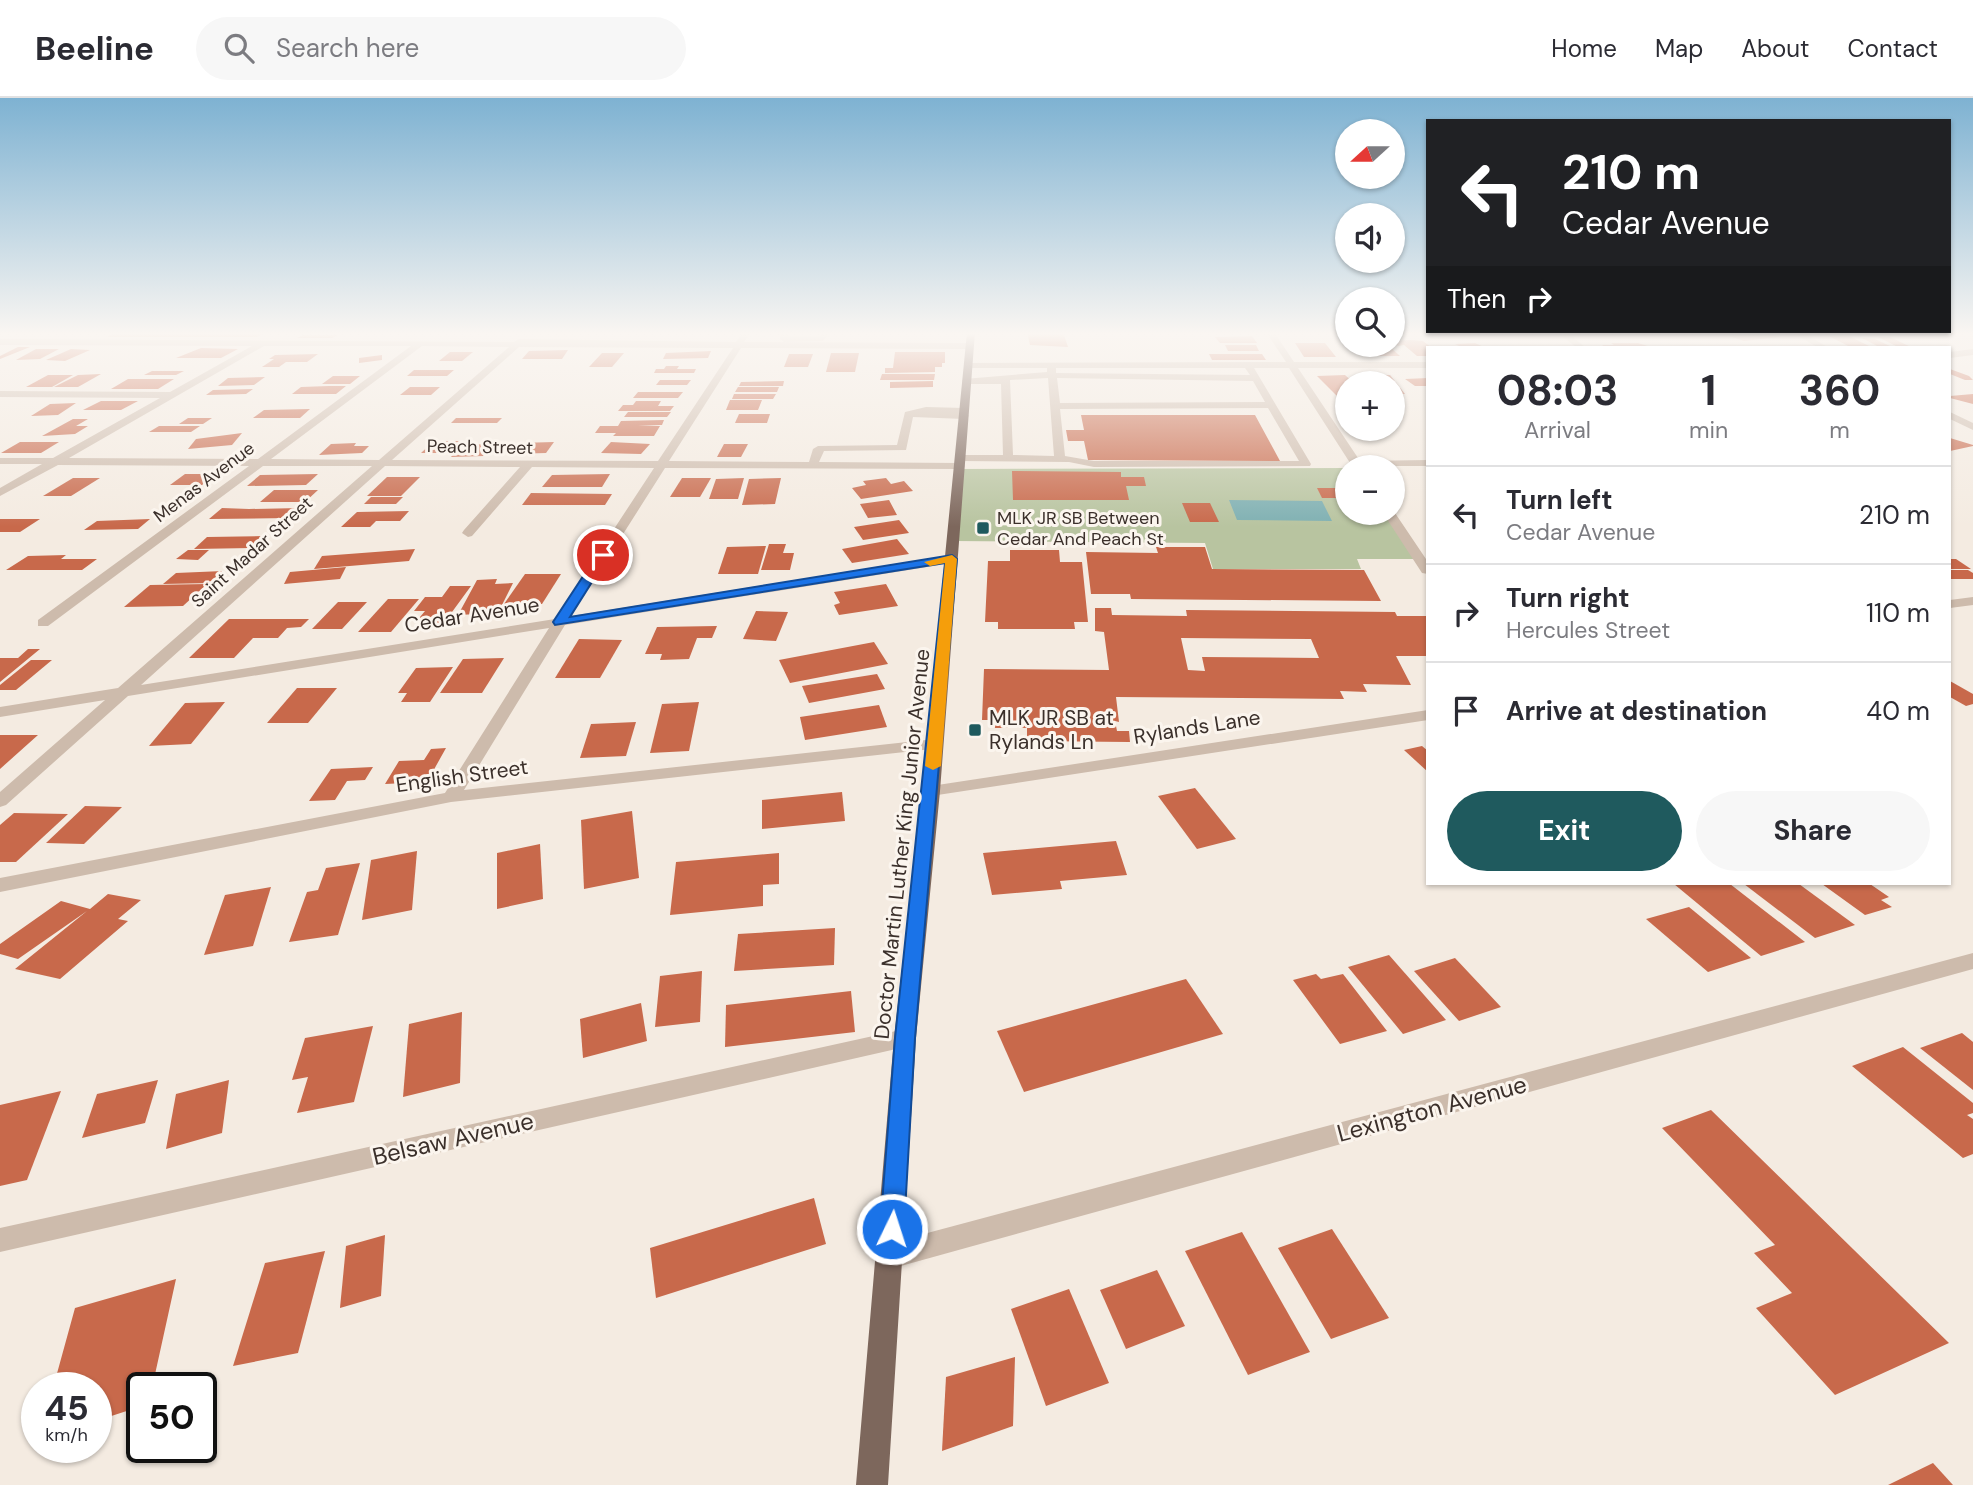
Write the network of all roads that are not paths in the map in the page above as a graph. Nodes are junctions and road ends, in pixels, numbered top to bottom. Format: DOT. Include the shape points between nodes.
graph roads {
  1 [pos="169,397"];
  2 [pos="348,397"];
  3 [pos="456,397"];
  4 [pos="705,397"];
  5 [pos="965,397"];
  6 [pos="1006,397"];
  7 [pos="1053,397"];
  8 [pos="1267,397"];
  9 [pos="1312,397"];
  10 [pos="1272,405"];
  11 [pos="1054,406"];
  12 [pos="964,413"];
  13 [pos="1951,416"];
  14 [pos="1973,428"];
  15 [pos="1350,455"];
  16 [pos="1008,458"];
  17 [pos="1060,459"];
  18 [pos="0,461"];
  19 [pos="56,461"];
  20 [pos="960,462"];
  21 [pos="258,463"];
  22 [pos="379,463"];
  23 [pos="1426,463"];
  24 [pos="1405,464"];
  25 [pos="528,465"];
  26 [pos="660,465"];
  27 [pos="813,465"];
  28 [pos="0,493"];
  29 [pos="1397,525"];
  30 [pos="468,533"];
  31 [pos="952,559"];
  32 [pos="1426,568"];
  33 [pos="1973,601"];
  34 [pos="1951,604"];
  35 [pos="560,622"];
  36 [pos="43,623"];
  37 [pos="120,692"];
  38 [pos="0,712"];
  39 [pos="1426,715"];
  40 [pos="935,744"];
  41 [pos="931,791"];
  42 [pos="451,797"];
  43 [pos="0,801"];
  44 [pos="0,886"];
  45 [pos="1973,961"];
  46 [pos="905,1038"];
  47 [pos="0,1240"];
  48 [pos="890,1256"];
  49 [pos="872,1485"];
  1 -- 19 [label="street"];
  2 -- 21 [label="street, Menas Avenue"];
  3 -- 22 [label="street, Saint Madar Street"];
  4 -- 26 [label="street"];
  5 -- 12 [label="main road, Doctor Martin Luther King Junior Avenue"];
  6 -- 16 [label="street"];
  7 -- 11 [label="street"];
  8 -- 10 [label="street"];
  9 -- 15 [label="street"];
  10 -- 11 [label="street"];
  10 -- 17 [label="street, Peach Street" via="1306,464 1094,464"];
  11 -- 17 [label="street"];
  12 -- 20 [label="main road, Doctor Martin Luther King Junior Avenue"];
  12 -- 27 [label="street" via="926,410 909,414 902,448 818,449"];
  13 -- 14 [label="street"];
  16 -- 17 [label="street, Peach Street"];
  16 -- 20 [label="street, Peach Street"];
  18 -- 19 [label="street, Peach Street"];
  19 -- 21 [label="street, Peach Street"];
  19 -- 28 [label="street"];
  20 -- 27 [label="street, Peach Street"];
  20 -- 31 [label="main road, Doctor Martin Luther King Junior Avenue"];
  21 -- 22 [label="street, Peach Street"];
  21 -- 36 [label="street, Menas Avenue"];
  22 -- 25 [label="street, Peach Street"];
  22 -- 37 [label="street, Saint Madar Street"];
  23 -- 24 [label="street"];
  25 -- 26 [label="street, Peach Street"];
  25 -- 30 [label="street"];
  26 -- 27 [label="street, Peach Street"];
  26 -- 35 [label="street"];
  29 -- 32 [label="street"];
  31 -- 35 [label="street, Cedar Avenue"];
  31 -- 40 [label="main road, Doctor Martin Luther King Junior Avenue"];
  33 -- 34 [label="street"];
  35 -- 37 [label="street, Cedar Avenue"];
  35 -- 42 [label="street"];
  37 -- 38 [label="street, Cedar Avenue"];
  37 -- 43 [label="street, Saint Madar Street"];
  39 -- 41 [label="street, Rylands Lane"];
  40 -- 41 [label="main road, Doctor Martin Luther King Junior Avenue"];
  40 -- 42 [label="street, English Street"];
  41 -- 46 [label="main road, Doctor Martin Luther King Junior Avenue"];
  42 -- 44 [label="street, English Street"];
  45 -- 48 [label="street, Lexington Avenue"];
  46 -- 47 [label="street, Belsaw Avenue"];
  46 -- 48 [label="main road, Doctor Martin Luther King Junior Avenue"];
  48 -- 49 [label="main road, Doctor Martin Luther King Junior Avenue"];
}
